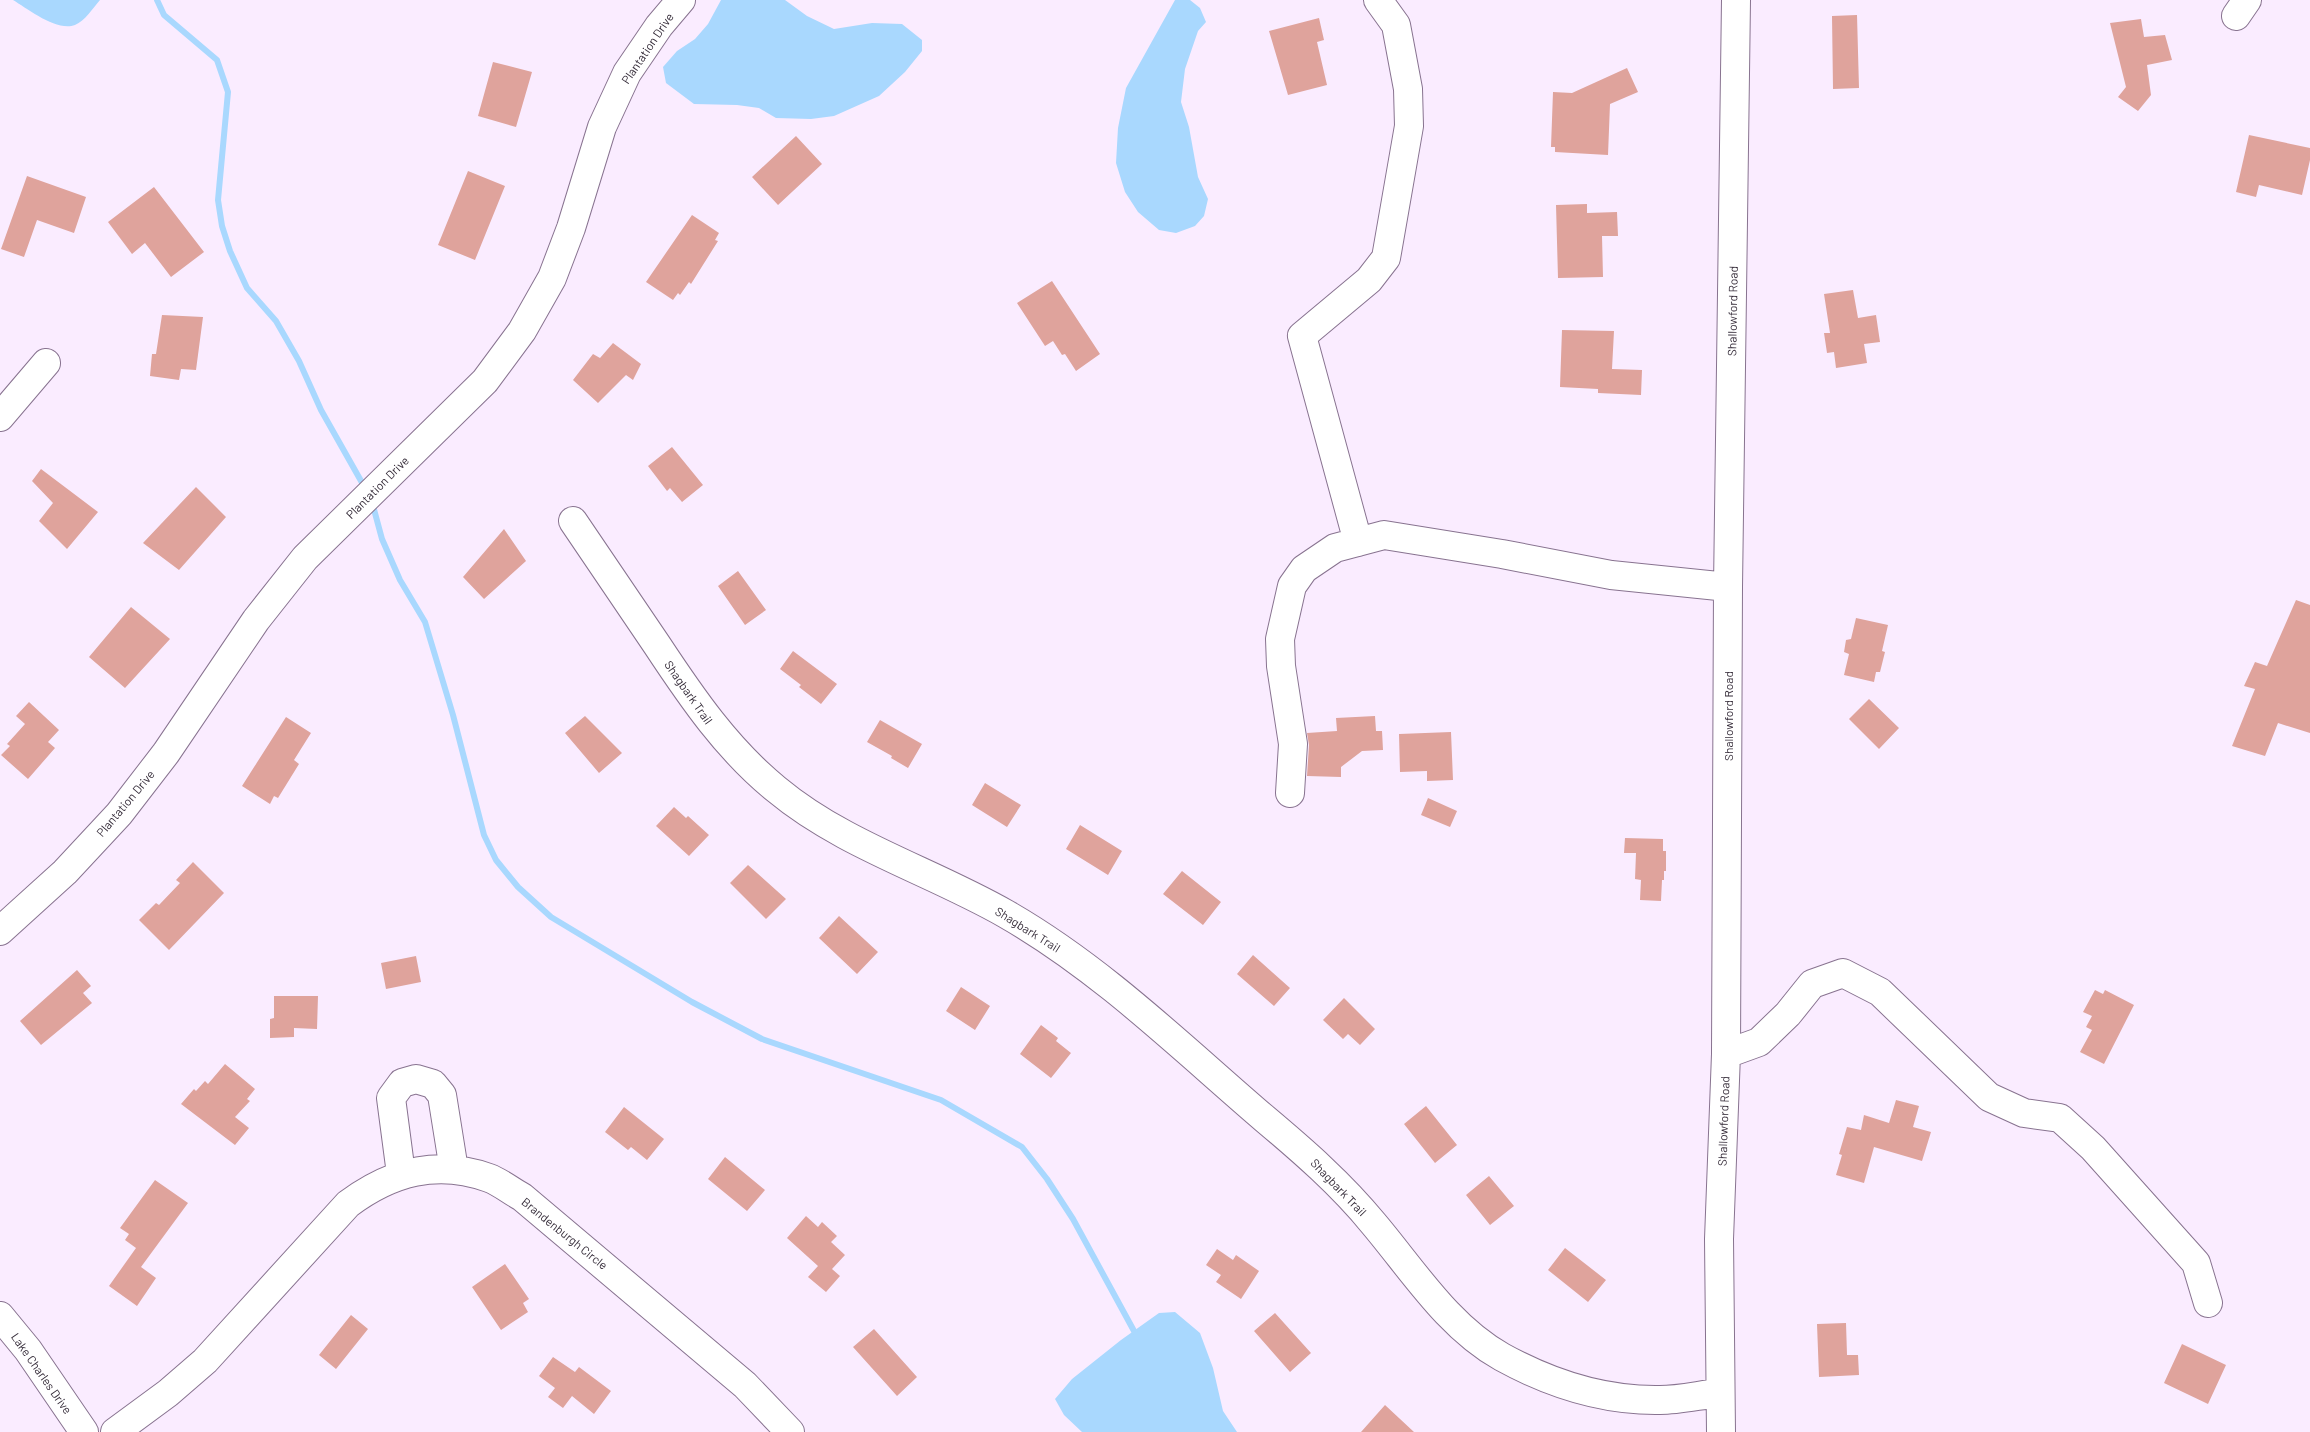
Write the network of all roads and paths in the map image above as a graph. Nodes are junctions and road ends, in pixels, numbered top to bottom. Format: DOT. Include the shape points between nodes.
graph roads {
  1 [pos="682,0"];
  2 [pos="1378,0"];
  3 [pos="1736,0"];
  4 [pos="46,363"];
  5 [pos="0,417"];
  6 [pos="573,520"];
  7 [pos="1358,542"];
  8 [pos="1728,587"];
  9 [pos="1290,793"];
  10 [pos="0,931"];
  11 [pos="1726,1054"];
  12 [pos="454,1170"];
  13 [pos="400,1174"];
  14 [pos="2208,1304"];
  15 [pos="0,1316"];
  16 [pos="1719,1393"];
  17 [pos="84,1432"];
  18 [pos="115,1432"];
  19 [pos="790,1432"];
  20 [pos="1721,1432"];
  1 -- 10 [label="street, Plantation Drive" via="659,26 627,73 602,128 552,278 522,331 485,381 305,558 256,620 166,754 119,814 65,872"];
  2 -- 7 [label="street" via="1396,25 1408,89 1409,126 1386,258 1369,280 1302,336"];
  3 -- 8 [label="street, Shallowford Road"];
  4 -- 5 [label="street"];
  6 -- 16 [label="street, Shagbark Trail" via="698,707 734,751 775,789 839,832 1007,915 1100,977 1312,1158 1370,1219 1445,1311 1470,1334 1490,1349 1546,1379 1602,1396 1661,1400"];
  7 -- 8 [label="street" via="1384,535 1611,575"];
  7 -- 9 [label="street" via="1334,548 1304,569 1292,586 1280,639 1293,744"];
  8 -- 11 [label="street, Shallowford Road"];
  11 -- 14 [label="street" via="1759,1042 1788,1014 1812,984 1843,973 1880,992 1988,1097 2024,1113 2060,1118 2093,1148 2196,1263"];
  11 -- 16 [label="street, Shallowford Road" via="1718,1239"];
  12 -- 13 [label="street, Brandenburgh Circle"];
  12 -- 13 [label="street" via="442,1095 433,1084 416,1079 402,1083 391,1098"];
  12 -- 19 [label="street, Brandenburgh Circle" via="489,1178 522,1197 745,1385"];
  13 -- 18 [label="street, Brandenburgh Circle" via="371,1187 348,1204 204,1361 168,1393"];
  15 -- 17 [label="street, Lake Charles Drive" via="28,1350"];
  16 -- 20 [label="street, Shallowford Road"];
}
